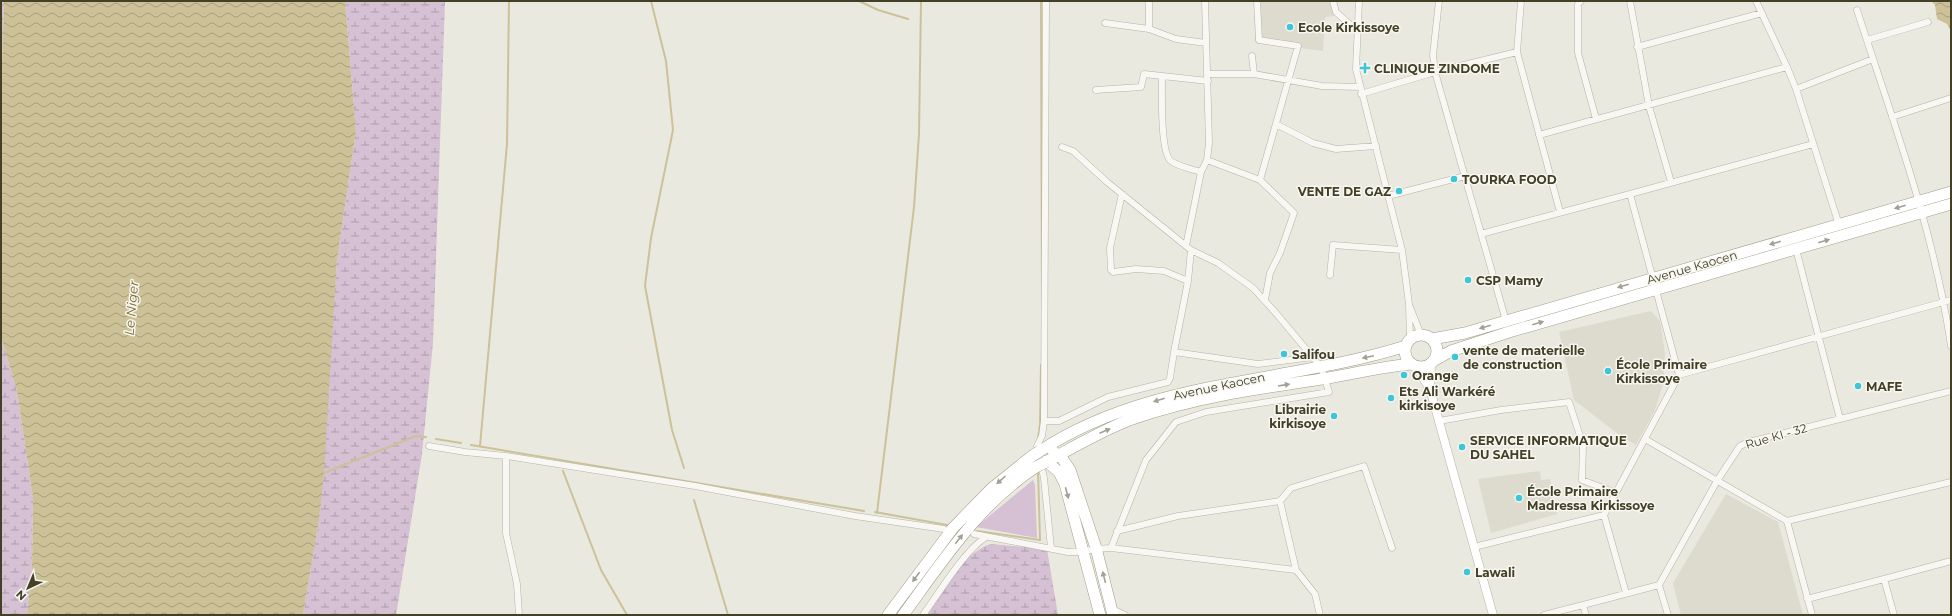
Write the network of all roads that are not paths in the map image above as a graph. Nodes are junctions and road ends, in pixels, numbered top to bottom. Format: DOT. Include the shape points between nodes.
graph roads {
  1 [pos="1046,1"];
  2 [pos="1149,1"];
  3 [pos="1205,1"];
  4 [pos="1257,1"];
  5 [pos="1333,1"];
  6 [pos="1359,1"];
  7 [pos="1439,1"];
  8 [pos="1521,1"];
  9 [pos="1581,1"];
  10 [pos="1630,1"];
  11 [pos="1756,1"];
  12 [pos="1857,10"];
  13 [pos="1762,13"];
  14 [pos="1928,22"];
  15 [pos="1105,23"];
  16 [pos="1149,29"];
  17 [pos="1356,30"];
  18 [pos="1867,40"];
  19 [pos="1206,43"];
  20 [pos="1637,47"];
  21 [pos="1517,52"];
  22 [pos="1252,56"];
  23 [pos="1873,59"];
  24 [pos="1787,67"];
  25 [pos="1435,72"];
  26 [pos="1208,74"];
  27 [pos="1254,74"];
  28 [pos="1162,76"];
  29 [pos="1289,80"];
  30 [pos="1208,81"];
  31 [pos="1796,89"];
  32 [pos="1096,90"];
  33 [pos="1361,90"];
  34 [pos="1951,98"];
  35 [pos="1649,106"];
  36 [pos="1892,117"];
  37 [pos="1596,119"];
  38 [pos="1276,124"];
  39 [pos="1540,135"];
  40 [pos="1813,144"];
  41 [pos="1376,146"];
  42 [pos="1062,147"];
  43 [pos="1207,160"];
  44 [pos="1200,172"];
  45 [pos="1465,176"];
  46 [pos="1260,180"];
  47 [pos="1671,182"];
  48 [pos="1951,192"];
  49 [pos="1122,194"];
  50 [pos="1630,194"];
  51 [pos="1388,196"];
  52 [pos="1951,204"];
  53 [pos="1921,207"];
  54 [pos="1560,212"];
  55 [pos="1839,225"];
  56 [pos="1481,234"];
  57 [pos="1188,248"];
  58 [pos="1796,249"];
  59 [pos="1402,250"];
  60 [pos="1330,275"];
  61 [pos="1188,281"];
  62 [pos="1654,283"];
  63 [pos="1265,300"];
  64 [pos="1948,301"];
  65 [pos="1409,304"];
  66 [pos="1506,321"];
  67 [pos="1819,336"];
  68 [pos="1426,337"];
  69 [pos="1408,343"];
  70 [pos="1951,346"];
  71 [pos="1174,352"];
  72 [pos="1313,357"];
  73 [pos="1433,362"];
  74 [pos="1414,365"];
  75 [pos="1321,367"];
  76 [pos="1679,374"];
  77 [pos="1326,378"];
  78 [pos="1430,389"];
  79 [pos="1951,391"];
  80 [pos="1840,419"];
  81 [pos="1044,421"];
  82 [pos="1439,421"];
  83 [pos="1645,439"];
  84 [pos="1081,443"];
  85 [pos="429,446"];
  86 [pos="1038,452"];
  87 [pos="1059,455"];
  88 [pos="506,456"];
  89 [pos="1043,464"];
  90 [pos="1070,470"];
  91 [pos="1717,481"];
  92 [pos="1951,482"];
  93 [pos="1616,493"];
  94 [pos="1280,501"];
  95 [pos="1604,515"];
  96 [pos="1787,521"];
  97 [pos="944,529"];
  98 [pos="1117,531"];
  99 [pos="974,534"];
  100 [pos="986,537"];
  101 [pos="1474,547"];
  102 [pos="1051,548"];
  103 [pos="1096,548"];
  104 [pos="1111,548"];
  105 [pos="1392,548"];
  106 [pos="1082,552"];
  107 [pos="1951,561"];
  108 [pos="1296,570"];
  109 [pos="1884,579"];
  110 [pos="1659,585"];
  111 [pos="1626,593"];
  112 [pos="1808,599"];
  113 [pos="1583,605"];
  114 [pos="1112,612"];
  115 [pos="518,615"];
  116 [pos="888,615"];
  117 [pos="903,615"];
  118 [pos="924,615"];
  119 [pos="1100,615"];
  120 [pos="1126,615"];
  121 [pos="1320,615"];
  122 [pos="1493,615"];
  123 [pos="1544,615"];
  124 [pos="1586,615"];
  125 [pos="1668,615"];
  126 [pos="1812,615"];
  127 [pos="1894,615"];
  1 -- 81 [label="street"];
  2 -- 16 [label="street"];
  3 -- 19 [label="street"];
  4 -- 29 [label="street" via="1259,40 1298,46"];
  5 -- 17 [label="street" via="1336,12"];
  6 -- 17 [label="street"];
  7 -- 25 [label="street" via="1433,55"];
  8 -- 21 [label="street"];
  9 -- 37 [label="street" via="1578,4 1578,53"];
  10 -- 20 [label="street"];
  11 -- 13 [label="street"];
  12 -- 18 [label="street"];
  13 -- 20 [label="street"];
  13 -- 24 [label="street"];
  14 -- 18 [label="street"];
  15 -- 16 [label="street"];
  16 -- 19 [label="street" via="1176,39"];
  17 -- 33 [label="street" via="1356,69"];
  18 -- 23 [label="street"];
  19 -- 26 [label="street"];
  20 -- 35 [label="street"];
  21 -- 25 [label="street"];
  21 -- 39 [label="street"];
  22 -- 27 [label="street"];
  23 -- 31 [label="street"];
  23 -- 36 [label="street"];
  24 -- 31 [label="street"];
  24 -- 35 [label="street"];
  25 -- 33 [label="street"];
  25 -- 45 [label="street"];
  26 -- 27 [label="street"];
  26 -- 30 [label="street"];
  27 -- 29 [label="street"];
  28 -- 30 [label="street"];
  28 -- 32 [label="street" via="1144,74 1141,87"];
  28 -- 44 [label="street" via="1163,130 1167,157 1172,162"];
  29 -- 33 [label="street"];
  29 -- 38 [label="street"];
  30 -- 43 [label="street"];
  31 -- 40 [label="street"];
  33 -- 41 [label="street"];
  34 -- 36 [label="street"];
  35 -- 37 [label="street"];
  35 -- 47 [label="street"];
  36 -- 53 [label="street"];
  37 -- 39 [label="street"];
  38 -- 41 [label="street" via="1308,141 1336,149"];
  38 -- 46 [label="street"];
  39 -- 54 [label="street"];
  40 -- 47 [label="street"];
  40 -- 55 [label="street"];
  41 -- 51 [label="street"];
  42 -- 49 [label="street" via="1073,151"];
  43 -- 44 [label="street"];
  43 -- 46 [label="street"];
  44 -- 57 [label="street"];
  45 -- 51 [label="street"];
  45 -- 56 [label="street"];
  46 -- 63 [label="street" via="1294,213 1270,273"];
  47 -- 50 [label="street"];
  48 -- 53 [label="highway, Avenue Kaocen"];
  49 -- 57 [label="street"];
  49 -- 61 [label="street" via="1110,248 1111,270 1164,271"];
  50 -- 54 [label="street"];
  50 -- 62 [label="street"];
  51 -- 59 [label="street"];
  52 -- 53 [label="highway, Avenue Kaocen"];
  53 -- 55 [label="highway, Avenue Kaocen, one-way"];
  58 -- 53 [label="highway, Avenue Kaocen, one-way"];
  53 -- 64 [label="street"];
  54 -- 56 [label="street"];
  55 -- 62 [label="highway, Avenue Kaocen, one-way"];
  56 -- 66 [label="street"];
  57 -- 61 [label="street"];
  57 -- 63 [label="street" via="1218,263 1253,288"];
  58 -- 62 [label="highway, Avenue Kaocen"];
  58 -- 67 [label="street"];
  59 -- 60 [label="street" via="1333,245"];
  59 -- 65 [label="street"];
  61 -- 71 [label="street"];
  62 -- 66 [label="highway, Avenue Kaocen, one-way"];
  73 -- 62 [label="highway, Avenue Kaocen, one-way" via="1451,351"];
  62 -- 76 [label="street"];
  63 -- 72 [label="street"];
  64 -- 67 [label="street"];
  64 -- 70 [label="street"];
  65 -- 68 [label="street"];
  65 -- 69 [label="street"];
  66 -- 68 [label="highway, Avenue Kaocen, one-way" via="1464,333"];
  67 -- 76 [label="street"];
  67 -- 80 [label="street"];
  68 -- 69 [label="highway"];
  68 -- 73 [label="highway" via="1437,348"];
  69 -- 74 [label="highway" via="1406,356"];
  69 -- 75 [label="highway, Avenue Kaocen, one-way" via="1377,355"];
  71 -- 72 [label="street" via="1258,364"];
  71 -- 81 [label="street" via="1168,382 1108,397 1059,421"];
  72 -- 75 [label="street"];
  73 -- 74 [label="highway" via="1426,367"];
  73 -- 78 [label="street"];
  74 -- 77 [label="highway, Avenue Kaocen" via="1379,367"];
  74 -- 78 [label="street"];
  75 -- 77 [label="street"];
  75 -- 86 [label="highway, Avenue Kaocen, one-way" via="1186,392 1089,424"];
  76 -- 83 [label="street"];
  84 -- 77 [label="highway, Avenue Kaocen, one-way" via="1131,419 1172,406 1219,395"];
  77 -- 98 [label="street" via="1329,392 1206,412 1176,422 1146,460"];
  78 -- 82 [label="street"];
  79 -- 80 [label="street, Rue KI - 32"];
  80 -- 91 [label="street, Rue KI - 32" via="1740,446"];
  81 -- 102 [label="street" via="1042,436 1037,446 1044,478"];
  82 -- 93 [label="street" via="1569,402 1583,445 1582,480"];
  82 -- 101 [label="street"];
  83 -- 91 [label="street"];
  83 -- 93 [label="street"];
  84 -- 87 [label="highway, Avenue Kaocen"];
  84 -- 90 [label="highway" via="1072,456"];
  85 -- 88 [label="street"];
  86 -- 87 [label="highway" via="1050,449"];
  86 -- 116 [label="highway, Avenue Kaocen, one-way" via="991,489 953,528"];
  87 -- 89 [label="highway, Avenue Kaocen"];
  87 -- 90 [label="highway"];
  88 -- 97 [label="street"];
  88 -- 115 [label="street" via="506,533 517,584"];
  89 -- 106 [label="highway, one-way" via="1061,474"];
  117 -- 89 [label="highway, Avenue Kaocen, one-way" via="962,535 994,501"];
  90 -- 103 [label="highway"];
  91 -- 96 [label="street"];
  91 -- 110 [label="street, Rue KI - 32"];
  92 -- 96 [label="street"];
  93 -- 95 [label="street"];
  94 -- 98 [label="street" via="1178,516"];
  94 -- 105 [label="street" via="1291,488 1364,466"];
  94 -- 108 [label="street"];
  95 -- 101 [label="street"];
  95 -- 111 [label="street"];
  96 -- 112 [label="street"];
  98 -- 104 [label="street"];
  99 -- 100 [label="street"];
  100 -- 102 [label="street"];
  100 -- 118 [label="street" via="968,553"];
  101 -- 122 [label="street"];
  102 -- 106 [label="street"];
  103 -- 104 [label="street"];
  103 -- 106 [label="street"];
  114 -- 103 [label="highway, one-way"];
  104 -- 108 [label="street"];
  106 -- 119 [label="highway"];
  107 -- 109 [label="street"];
  108 -- 121 [label="street" via="1315,594"];
  109 -- 112 [label="street"];
  109 -- 127 [label="street"];
  110 -- 111 [label="street"];
  110 -- 125 [label="street"];
  111 -- 113 [label="street"];
  112 -- 126 [label="street"];
  113 -- 123 [label="street"];
  113 -- 124 [label="street"];
  114 -- 120 [label="street"];
}
